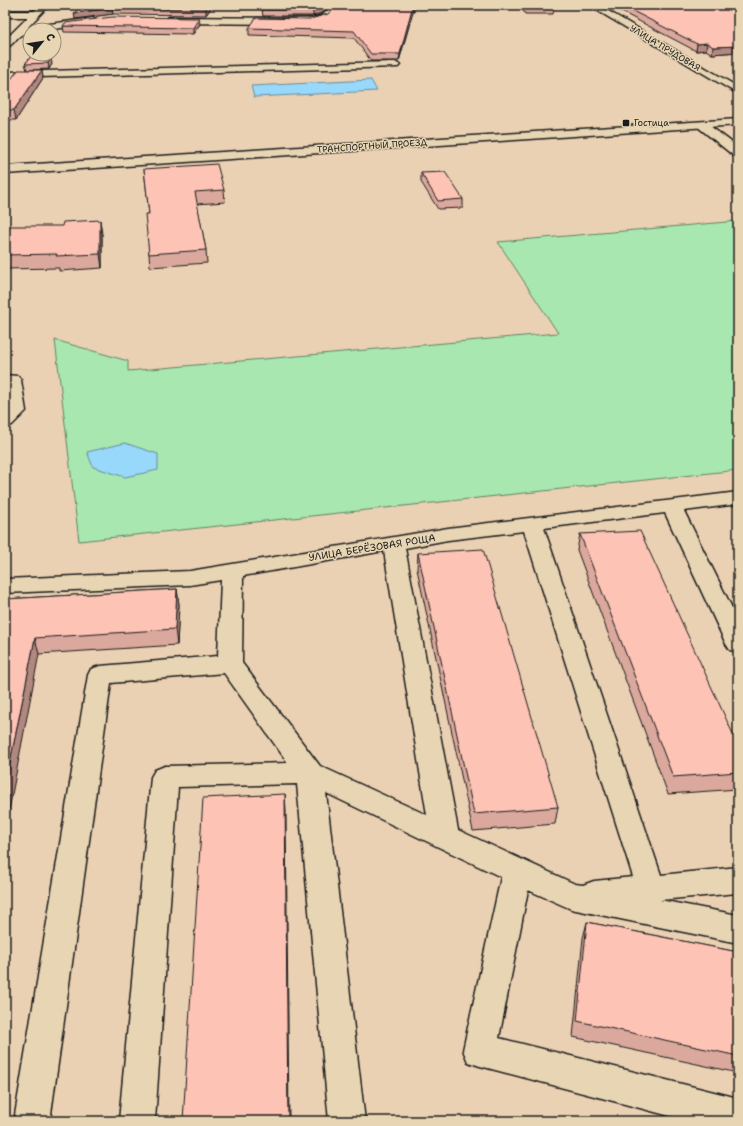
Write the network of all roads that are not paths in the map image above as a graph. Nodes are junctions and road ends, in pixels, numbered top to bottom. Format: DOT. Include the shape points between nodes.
graph roads {
  1 [pos="45,5"];
  2 [pos="334,5"];
  3 [pos="585,5"];
  4 [pos="341,6"];
  5 [pos="595,6"];
  6 [pos="612,7"];
  7 [pos="200,10"];
  8 [pos="5,14"];
  9 [pos="36,14"];
  10 [pos="105,19"];
  11 [pos="157,20"];
  12 [pos="195,21"];
  13 [pos="19,31"];
  14 [pos="5,45"];
  15 [pos="395,64"];
  16 [pos="5,75"];
  17 [pos="738,91"];
  18 [pos="738,122"];
  19 [pos="702,125"];
  20 [pos="738,153"];
  21 [pos="5,170"];
  22 [pos="5,380"];
  23 [pos="5,421"];
  24 [pos="738,498"];
  25 [pos="672,507"];
  26 [pos="532,524"];
  27 [pos="394,544"];
  28 [pos="232,570"];
  29 [pos="5,586"];
  30 [pos="738,644"];
  31 [pos="230,664"];
  32 [pos="310,772"];
  33 [pos="445,836"];
  34 [pos="517,870"];
  35 [pos="738,880"];
  36 [pos="650,888"];
  37 [pos="571,896"];
  38 [pos="738,930"];
  39 [pos="738,1116"];
  40 [pos="32,1121"];
  41 [pos="138,1121"];
  42 [pos="348,1121"];
  1 -- 9 [label="street"];
  2 -- 4 [label="street"];
  2 -- 12 [label="street" via="328,16 310,21"];
  3 -- 5 [label="street"];
  5 -- 6 [label="street"];
  5 -- 17 [label="street, УЛИЦА ПРУДОВАЯ"];
  7 -- 12 [label="street"];
  8 -- 9 [label="street"];
  9 -- 13 [label="street"];
  10 -- 13 [label="street"];
  11 -- 12 [label="street"];
  13 -- 14 [label="street"];
  15 -- 16 [label="street"];
  18 -- 19 [label="street, ТРАНСПОРТНЫЙ ПРОЕЗД"];
  19 -- 20 [label="street"];
  19 -- 21 [label="street, ТРАНСПОРТНЫЙ ПРОЕЗД"];
  22 -- 23 [label="street" via="12,380 17,411"];
  24 -- 25 [label="street, УЛИЦА БЕРЁЗОВАЯ РОЩА"];
  25 -- 26 [label="street, УЛИЦА БЕРЁЗОВАЯ РОЩА"];
  25 -- 30 [label="street"];
  26 -- 27 [label="street, УЛИЦА БЕРЁЗОВАЯ РОЩА" via="448,534"];
  26 -- 36 [label="street"];
  27 -- 28 [label="street, УЛИЦА БЕРЁЗОВАЯ РОЩА"];
  27 -- 33 [label="street"];
  28 -- 29 [label="street, УЛИЦА БЕРЁЗОВАЯ РОЩА" via="190,578"];
  28 -- 31 [label="street"];
  31 -- 32 [label="street"];
  31 -- 40 [label="street" via="100,675"];
  32 -- 33 [label="street"];
  32 -- 41 [label="street" via="165,777"];
  32 -- 42 [label="street"];
  33 -- 34 [label="street"];
  34 -- 37 [label="street"];
  34 -- 39 [label="street" via="480,1050"];
  35 -- 36 [label="street"];
  36 -- 37 [label="street"];
  37 -- 38 [label="street"];
}
